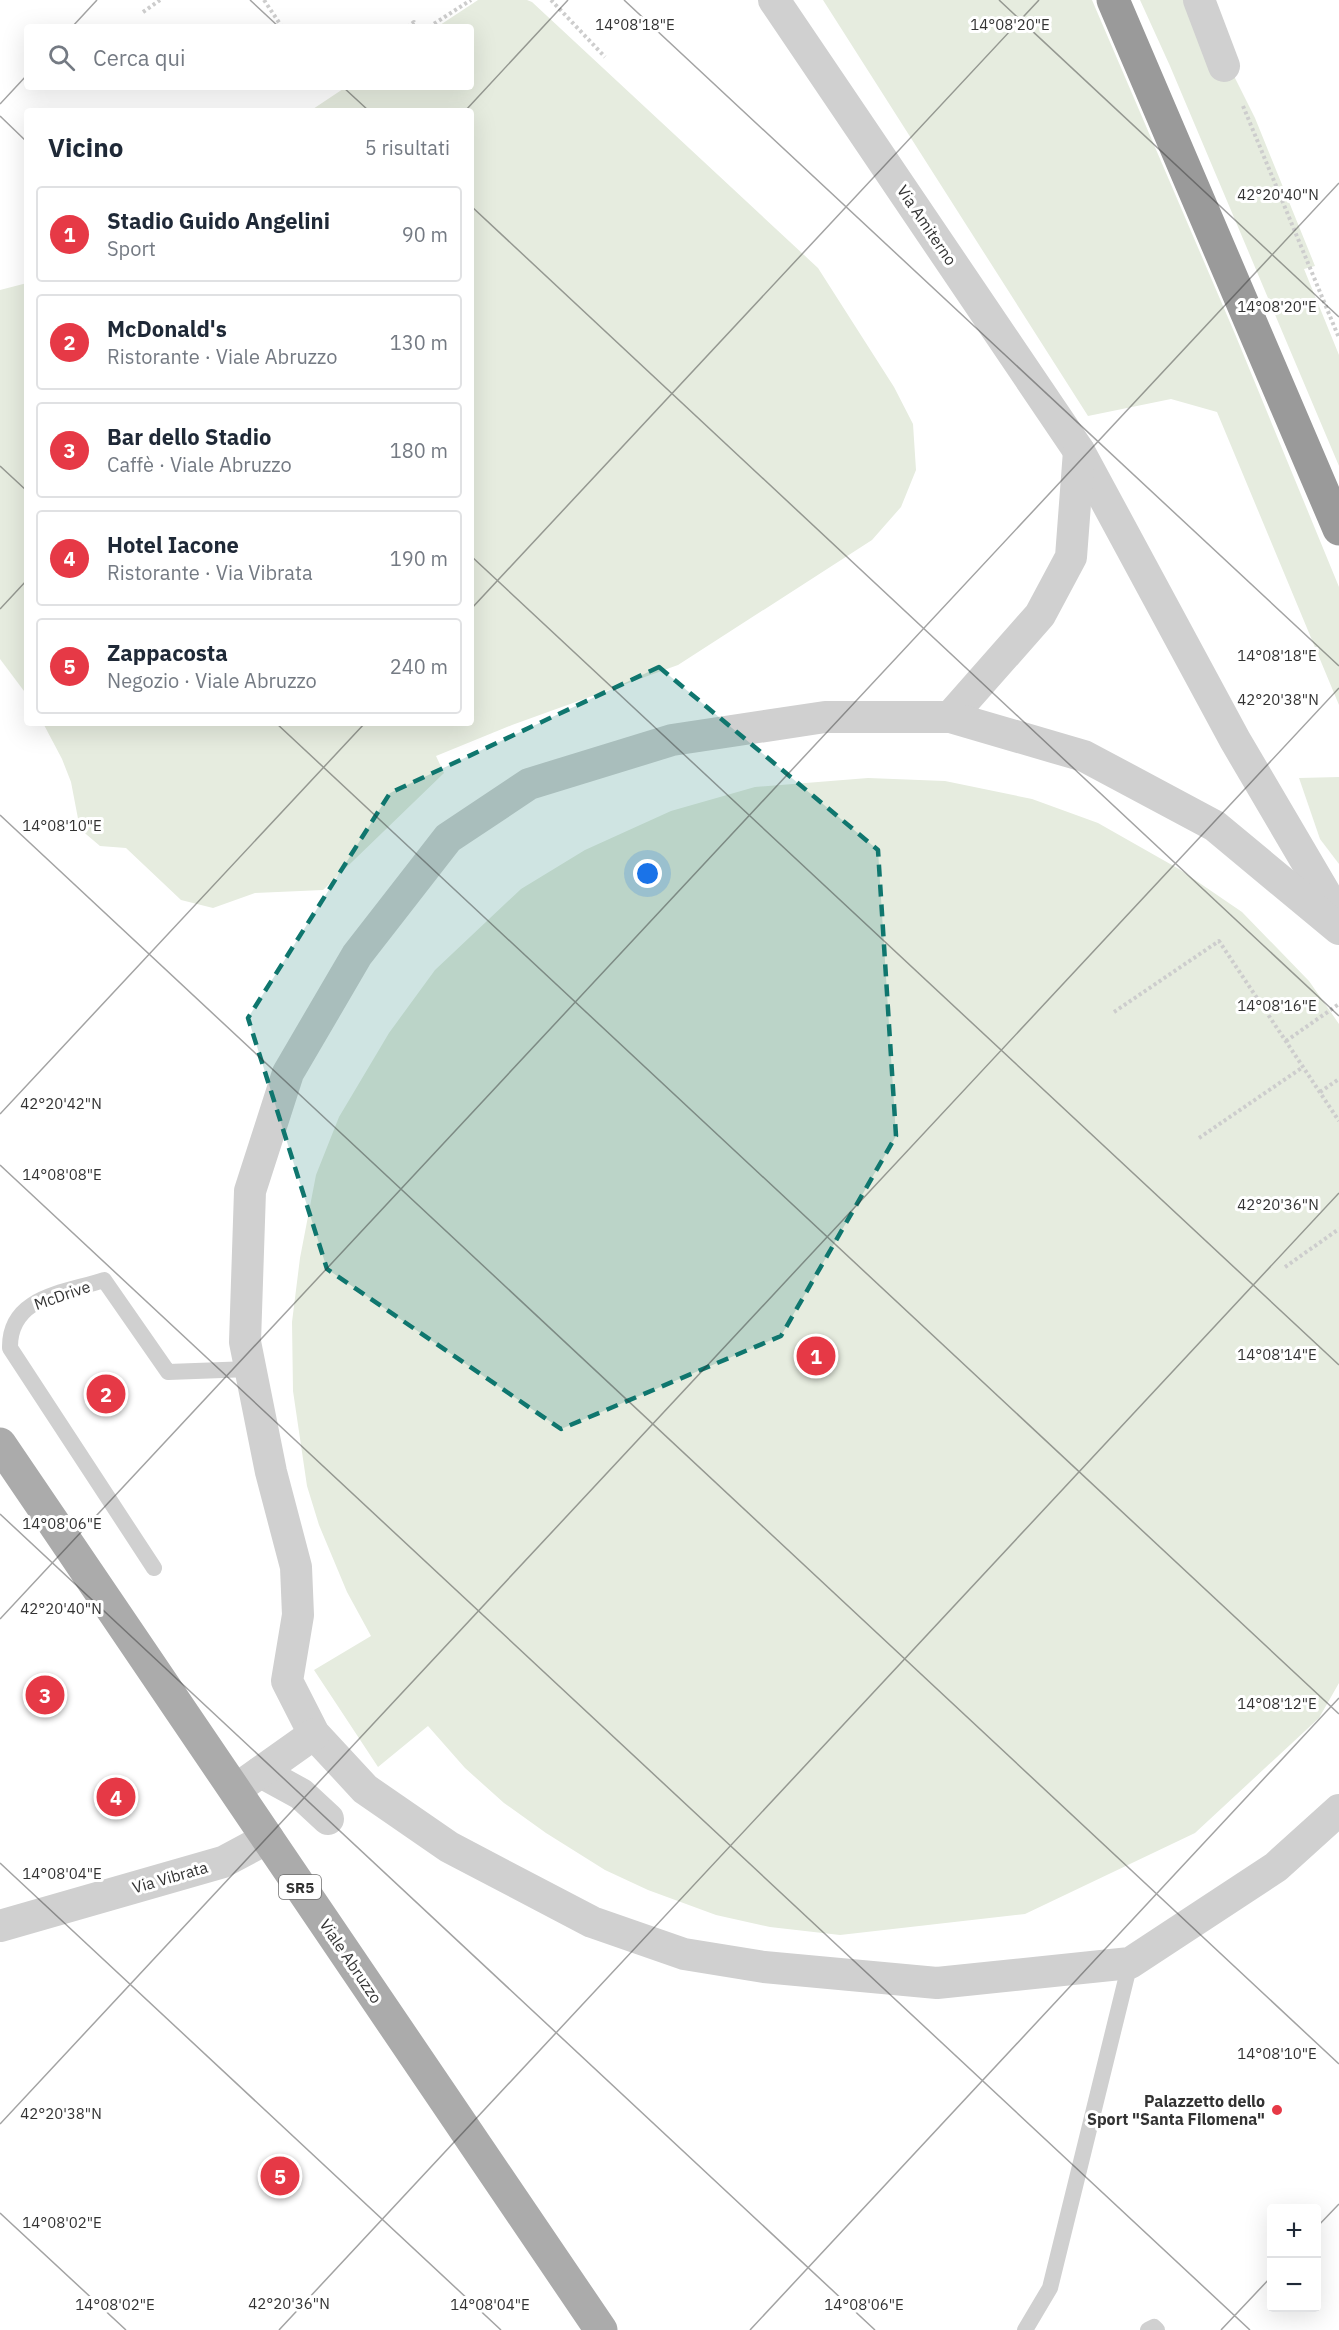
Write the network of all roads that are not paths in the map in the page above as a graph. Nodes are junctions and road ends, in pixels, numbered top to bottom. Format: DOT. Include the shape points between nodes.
graph roads {
  1 [pos="774,0"];
  2 [pos="1113,0"];
  3 [pos="1199,0"];
  4 [pos="1224,66"];
  5 [pos="1079,451"];
  6 [pos="1339,529"];
  7 [pos="951,717"];
  8 [pos="1339,917"];
  9 [pos="1339,929"];
  10 [pos="250,1369"];
  11 [pos="0,1444"];
  12 [pos="154,1568"];
  13 [pos="314,1734"];
  14 [pos="248,1781"];
  15 [pos="1339,1810"];
  16 [pos="328,1819"];
  17 [pos="268,1838"];
  18 [pos="0,1926"];
  19 [pos="1130,1963"];
  20 [pos="601,2330"];
  21 [pos="1025,2330"];
  22 [pos="1148,2330"];
  23 [pos="1157,2330"];
  1 -- 5 [label="street, Via Amiterno"];
  2 -- 6 [label="highway"];
  3 -- 4 [label="street"];
  5 -- 7 [label="street" via="1071,557 1040,615"];
  5 -- 8 [label="street, Via Amiterno" via="1235,740"];
  7 -- 9 [label="street" via="1084,756 1215,826"];
  7 -- 10 [label="street" via="825,717 672,740 529,784 448,838 357,956 288,1073 250,1191 245,1342"];
  10 -- 12 [label="lane, McDrive" via="168,1372 104,1280 39,1300 25,1308 12,1328 10,1348"];
  10 -- 13 [label="street" via="296,1568 298,1615 287,1681"];
  11 -- 14 [label="main road, Viale Abruzzo / SR5"];
  13 -- 14 [label="street"];
  13 -- 19 [label="street" via="365,1789 449,1847 592,1922 684,1954 764,1967 937,1983"];
  14 -- 16 [label="street" via="301,1794"];
  14 -- 17 [label="main road, Viale Abruzzo / SR5"];
  15 -- 19 [label="street" via="1276,1867"];
  17 -- 18 [label="street, Via Vibrata" via="223,1862"];
  17 -- 20 [label="main road, Viale Abruzzo / SR5"];
  19 -- 21 [label="lane" via="1050,2288"];
  22 -- 23 [label="lane"];
}
